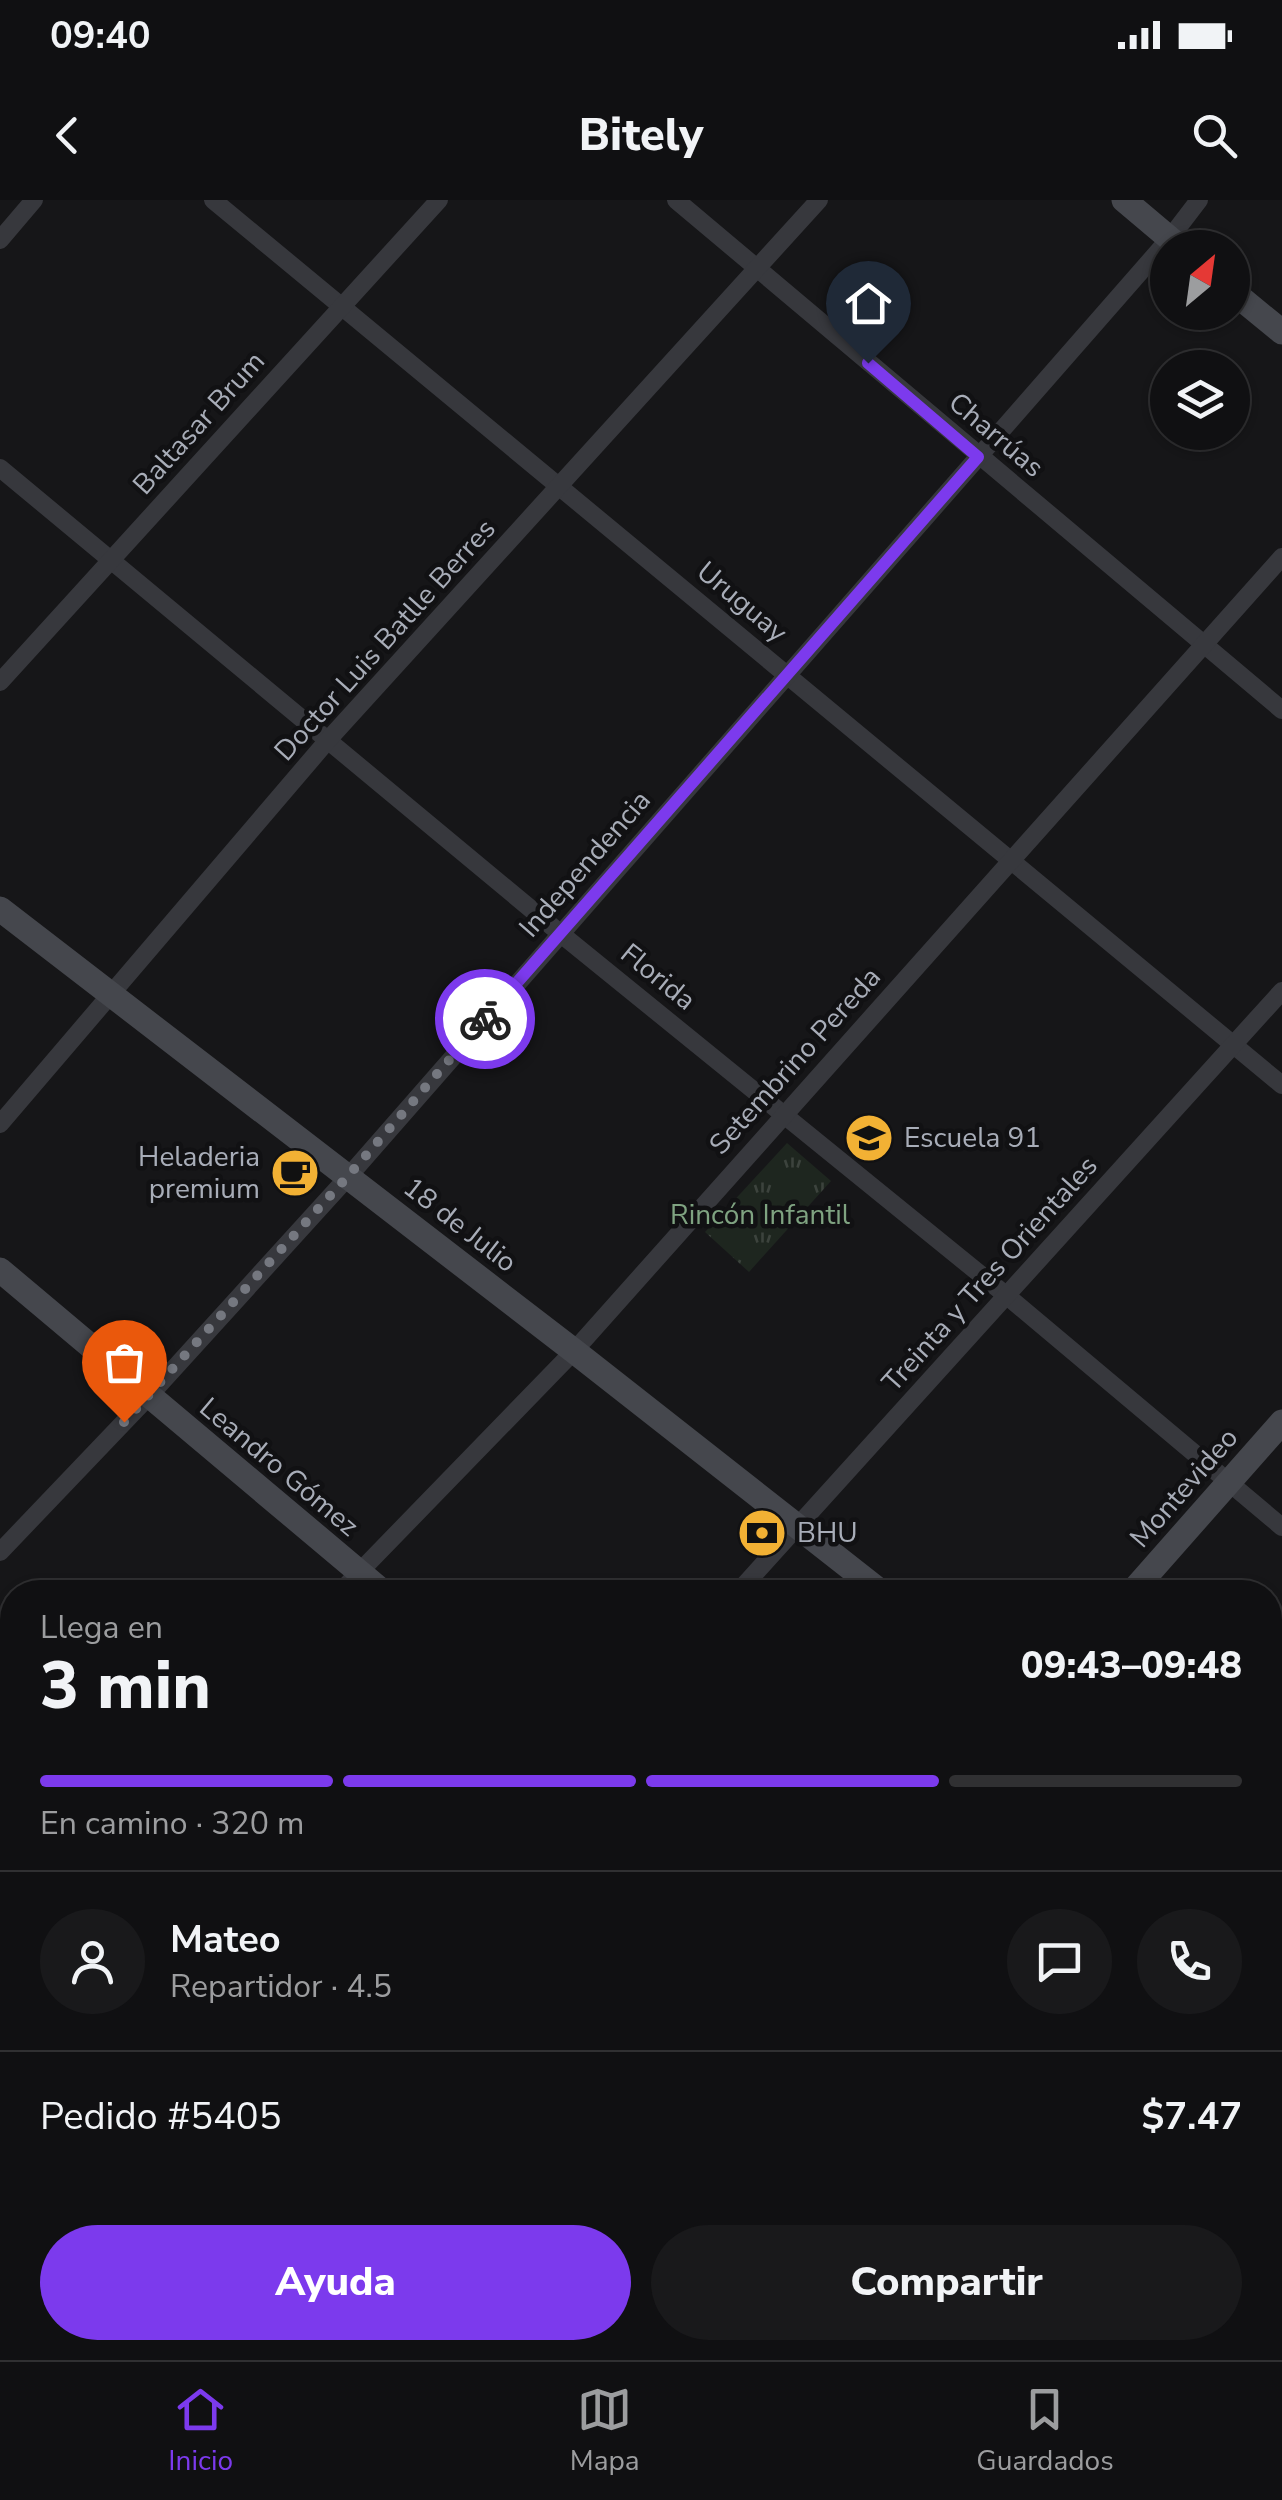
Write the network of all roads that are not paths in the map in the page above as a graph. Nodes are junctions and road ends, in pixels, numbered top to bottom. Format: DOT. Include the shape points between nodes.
graph roads {
  1 [pos="34,200"];
  2 [pos="213,200"];
  3 [pos="439,200"];
  4 [pos="676,200"];
  5 [pos="819,200"];
  6 [pos="1124,200"];
  7 [pos="1199,200"];
  8 [pos="1160,230"];
  9 [pos="1182,230"];
  10 [pos="0,240"];
  11 [pos="757,269"];
  12 [pos="1150,270"];
  13 [pos="1250,305"];
  14 [pos="341,307"];
  15 [pos="1282,332"];
  16 [pos="978,457"];
  17 [pos="0,468"];
  18 [pos="561,487"];
  19 [pos="1282,558"];
  20 [pos="110,562"];
  21 [pos="1205,646"];
  22 [pos="787,675"];
  23 [pos="0,682"];
  24 [pos="1282,710"];
  25 [pos="328,740"];
  26 [pos="1011,862"];
  27 [pos="0,909"];
  28 [pos="560,934"];
  29 [pos="1282,990"];
  30 [pos="113,994"];
  31 [pos="1234,1045"];
  32 [pos="1282,1085"];
  33 [pos="784,1114"];
  34 [pos="0,1124"];
  35 [pos="348,1176"];
  36 [pos="0,1270"];
  37 [pos="1007,1296"];
  38 [pos="574,1351"];
  39 [pos="149,1396"];
  40 [pos="1282,1422"];
  41 [pos="1229,1483"];
  42 [pos="1282,1527"];
  43 [pos="796,1528"];
  44 [pos="0,1552"];
  45 [pos="359,1572"];
  46 [pos="351,1580"];
  47 [pos="369,1580"];
  48 [pos="749,1580"];
  49 [pos="865,1580"];
  50 [pos="1143,1580"];
  1 -- 10 [label="street"];
  2 -- 14 [label="street, Uruguay"];
  3 -- 14 [label="street, Baltasar Brum"];
  4 -- 11 [label="street, Charrúas"];
  5 -- 11 [label="street, Doctor Luis Batlle Berres"];
  6 -- 8 [label="street"];
  7 -- 9 [label="street, Independencia"];
  11 -- 16 [label="street, Charrúas"];
  11 -- 18 [label="street, Doctor Luis Batlle Berres"];
  12 -- 16 [label="street, Independencia"];
  13 -- 15 [label="street"];
  14 -- 18 [label="street, Uruguay"];
  14 -- 20 [label="street, Baltasar Brum"];
  16 -- 21 [label="street, Charrúas"];
  16 -- 22 [label="street, Independencia"];
  17 -- 20 [label="street, Florida"];
  18 -- 22 [label="street, Uruguay"];
  18 -- 25 [label="street, Doctor Luis Batlle Berres"];
  19 -- 21 [label="street, Setembrino Pereda"];
  20 -- 23 [label="street, Baltasar Brum"];
  20 -- 25 [label="street, Florida"];
  21 -- 24 [label="street, Charrúas"];
  21 -- 26 [label="street, Setembrino Pereda"];
  22 -- 26 [label="street, Uruguay"];
  22 -- 28 [label="street, Independencia"];
  25 -- 28 [label="street, Florida"];
  25 -- 30 [label="street, Doctor Luis Batlle Berres"];
  26 -- 31 [label="street, Uruguay"];
  26 -- 33 [label="street, Setembrino Pereda"];
  27 -- 30 [label="street, 18 de Julio"];
  28 -- 33 [label="street, Florida"];
  28 -- 35 [label="street, Independencia"];
  29 -- 31 [label="street, Treinta y Tres Orientales"];
  30 -- 34 [label="street, Doctor Luis Batlle Berres"];
  30 -- 35 [label="street, 18 de Julio"];
  31 -- 32 [label="street, Uruguay"];
  31 -- 37 [label="street, Treinta y Tres Orientales"];
  33 -- 37 [label="street, Florida"];
  33 -- 38 [label="street, Setembrino Pereda"];
  35 -- 38 [label="street, 18 de Julio"];
  35 -- 39 [label="street, Independencia"];
  36 -- 39 [label="street, Leandro Gómez"];
  37 -- 41 [label="street, Florida"];
  37 -- 43 [label="street, Treinta y Tres Orientales"];
  38 -- 43 [label="street, 18 de Julio"];
  38 -- 45 [label="street, Setembrino Pereda"];
  39 -- 44 [label="street, Independencia"];
  39 -- 45 [label="street, Leandro Gómez"];
  40 -- 41 [label="street, Montevideo"];
  41 -- 42 [label="street, Florida"];
  41 -- 50 [label="street, Montevideo"];
  43 -- 48 [label="street, Treinta y Tres Orientales"];
  43 -- 49 [label="street, 18 de Julio"];
  45 -- 46 [label="street, Setembrino Pereda"];
  45 -- 47 [label="street, Leandro Gómez"];
}
